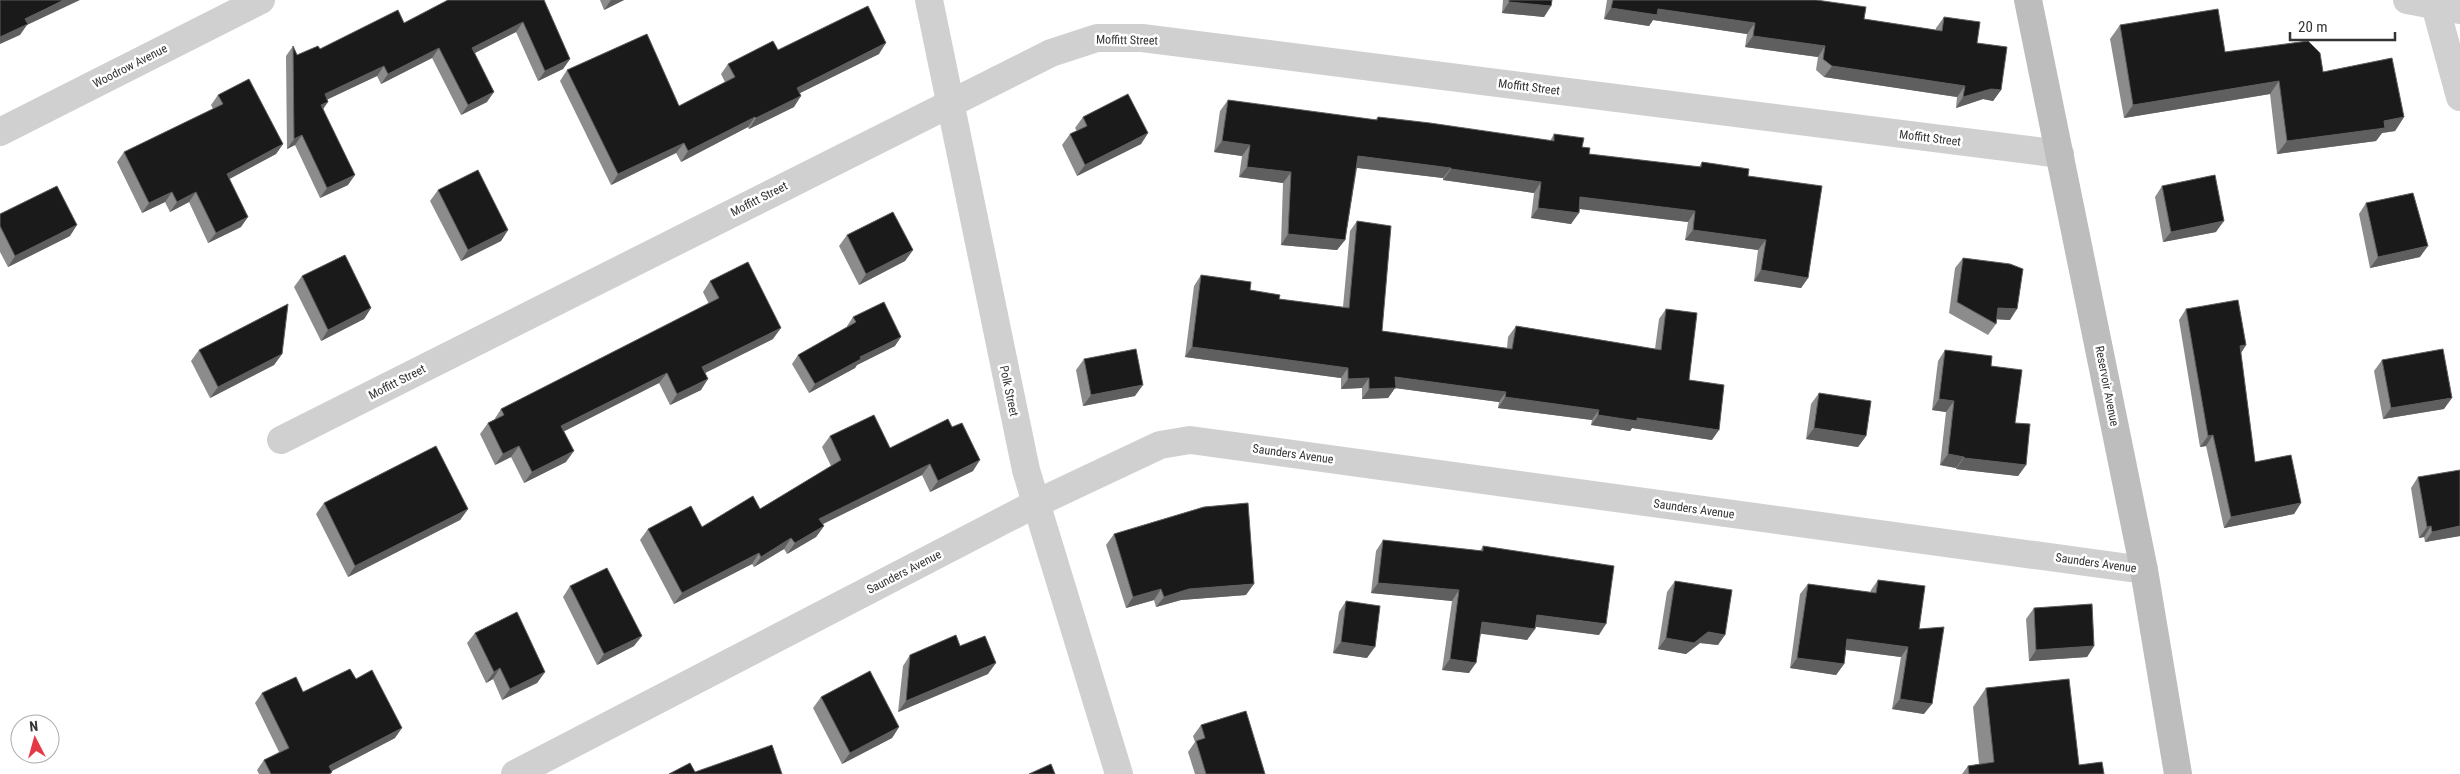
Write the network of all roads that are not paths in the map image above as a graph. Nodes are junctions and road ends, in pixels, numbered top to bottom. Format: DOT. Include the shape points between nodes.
graph roads {
  1 [pos="261,0"];
  2 [pos="929,0"];
  3 [pos="2028,0"];
  4 [pos="2407,0"];
  5 [pos="2447,7"];
  6 [pos="2460,97"];
  7 [pos="950,103"];
  8 [pos="0,132"];
  9 [pos="2060,154"];
  10 [pos="281,440"];
  11 [pos="1035,504"];
  12 [pos="2144,570"];
  13 [pos="515,774"];
  14 [pos="1119,774"];
  15 [pos="2178,774"];
  1 -- 8 [label="street, Woodrow Avenue"];
  2 -- 7 [label="street, Polk Street"];
  3 -- 9 [label="main road, Reservoir Avenue"];
  4 -- 5 [label="street"];
  5 -- 6 [label="street"];
  7 -- 9 [label="street, Moffitt Street" via="1051,53 1097,38 1142,38"];
  7 -- 10 [label="street, Moffitt Street"];
  7 -- 11 [label="street, Polk Street"];
  9 -- 12 [label="main road, Reservoir Avenue"];
  11 -- 12 [label="street, Saunders Avenue" via="1160,446 1190,440"];
  11 -- 13 [label="street, Saunders Avenue"];
  11 -- 14 [label="street, Polk Street"];
  12 -- 15 [label="main road, Reservoir Avenue"];
}
